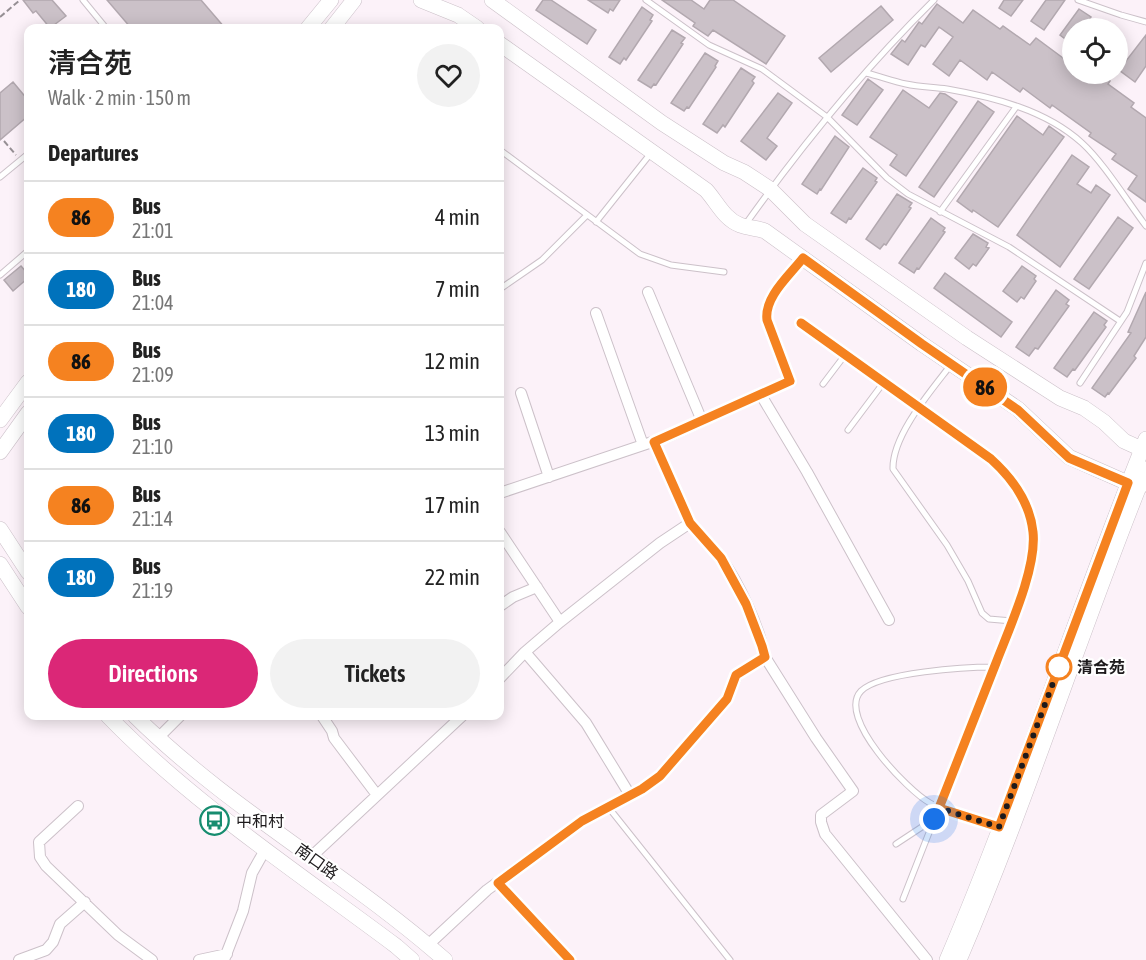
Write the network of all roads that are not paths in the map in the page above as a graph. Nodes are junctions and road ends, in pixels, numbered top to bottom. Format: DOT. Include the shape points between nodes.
graph roads {
  1 [pos="83,0"];
  2 [pos="331,0"];
  3 [pos="354,0"];
  4 [pos="492,0"];
  5 [pos="646,0"];
  6 [pos="934,0"];
  7 [pos="1078,0"];
  8 [pos="428,1"];
  9 [pos="1146,22"];
  10 [pos="103,24"];
  11 [pos="311,24"];
  12 [pos="335,24"];
  13 [pos="471,24"];
  14 [pos="504,47"];
  15 [pos="866,72"];
  16 [pos="1016,107"];
  17 [pos="827,117"];
  18 [pos="652,152"];
  19 [pos="504,153"];
  20 [pos="24,157"];
  21 [pos="0,177"];
  22 [pos="770,190"];
  23 [pos="939,212"];
  24 [pos="587,216"];
  25 [pos="596,222"];
  26 [pos="744,226"];
  27 [pos="1146,226"];
  28 [pos="24,256"];
  29 [pos="803,258"];
  30 [pos="1146,263"];
  31 [pos="724,272"];
  32 [pos="0,275"];
  33 [pos="504,286"];
  34 [pos="648,292"];
  35 [pos="596,313"];
  36 [pos="1120,321"];
  37 [pos="801,323"];
  38 [pos="845,355"];
  39 [pos="952,364"];
  40 [pos="884,382"];
  41 [pos="1080,383"];
  42 [pos="824,384"];
  43 [pos="24,387"];
  44 [pos="521,393"];
  45 [pos="760,395"];
  46 [pos="920,408"];
  47 [pos="24,419"];
  48 [pos="0,420"];
  49 [pos="702,421"];
  50 [pos="848,430"];
  51 [pos="649,443"];
  52 [pos="1145,447"];
  53 [pos="0,452"];
  54 [pos="1146,469"];
  55 [pos="549,477"];
  56 [pos="1133,485"];
  57 [pos="504,492"];
  58 [pos="690,523"];
  59 [pos="0,529"];
  60 [pos="504,538"];
  61 [pos="0,564"];
  62 [pos="24,566"];
  63 [pos="537,587"];
  64 [pos="24,601"];
  65 [pos="504,603"];
  66 [pos="889,620"];
  67 [pos="1012,621"];
  68 [pos="560,622"];
  69 [pos="525,652"];
  70 [pos="765,657"];
  71 [pos="994,667"];
  72 [pos="504,674"];
  73 [pos="112,720"];
  74 [pos="139,720"];
  75 [pos="176,720"];
  76 [pos="325,720"];
  77 [pos="458,720"];
  78 [pos="158,738"];
  79 [pos="377,795"];
  80 [pos="630,795"];
  81 [pos="78,806"];
  82 [pos="608,806"];
  83 [pos="939,808"];
  84 [pos="934,819"];
  85 [pos="999,827"];
  86 [pos="896,844"];
  87 [pos="266,849"];
  88 [pos="311,857"];
  89 [pos="498,883"];
  90 [pos="903,899"];
  91 [pos="85,902"];
  92 [pos="428,945"];
  93 [pos="225,957"];
  94 [pos="19,960"];
  95 [pos="152,960"];
  96 [pos="199,960"];
  97 [pos="412,960"];
  98 [pos="445,960"];
  99 [pos="570,960"];
  100 [pos="730,960"];
  101 [pos="927,960"];
  102 [pos="947,960"];
  103 [pos="959,960"];
  1 -- 10 [label="lane"];
  2 -- 11 [label="street"];
  3 -- 12 [label="street"];
  4 -- 22 [label="street" via="662,123"];
  5 -- 17 [label="lane" via="708,45 762,69"];
  6 -- 15 [label="lane"];
  7 -- 9 [label="lane"];
  8 -- 13 [label="street"];
  14 -- 18 [label="street"];
  15 -- 16 [label="lane"];
  15 -- 17 [label="lane"];
  16 -- 23 [label="lane"];
  16 -- 27 [label="lane" via="1050,121 1082,143"];
  17 -- 22 [label="lane"];
  17 -- 23 [label="lane" via="897,186"];
  18 -- 25 [label="lane"];
  18 -- 26 [label="street" via="706,190 726,216"];
  19 -- 24 [label="lane"];
  20 -- 21 [label="lane"];
  22 -- 26 [label="lane"];
  22 -- 52 [label="street" via="805,224 967,338 1060,398 1095,415 1124,441"];
  23 -- 36 [label="lane" via="1009,247"];
  24 -- 25 [label="lane"];
  24 -- 33 [label="lane" via="542,260"];
  25 -- 31 [label="lane" via="649,258"];
  26 -- 29 [label="street" via="765,231"];
  28 -- 32 [label="lane"];
  29 -- 39 [label="street"];
  29 -- 45 [label="street" via="767,310 767,320 790,381"];
  30 -- 36 [label="lane"];
  34 -- 49 [label="street"];
  35 -- 51 [label="street"];
  36 -- 41 [label="lane"];
  37 -- 38 [label="lane"];
  38 -- 40 [label="lane"];
  38 -- 42 [label="lane"];
  39 -- 46 [label="lane"];
  39 -- 56 [label="street" via="1018,410 1069,458"];
  40 -- 46 [label="lane"];
  40 -- 50 [label="lane"];
  43 -- 48 [label="street"];
  44 -- 55 [label="street"];
  45 -- 49 [label="street"];
  45 -- 66 [label="street"];
  46 -- 67 [label="lane" via="1000,467 1028,510 1033,551"];
  46 -- 67 [label="lane" via="898,442 893,469 947,545 981,613"];
  47 -- 53 [label="street"];
  49 -- 51 [label="street"];
  51 -- 55 [label="street"];
  51 -- 58 [label="street"];
  52 -- 56 [label="street"];
  54 -- 56 [label="street"];
  55 -- 57 [label="street"];
  56 -- 85 [label="street"];
  56 -- 103 [label="street" via="992,879"];
  58 -- 68 [label="street"];
  58 -- 70 [label="street" via="721,558 735,582"];
  59 -- 62 [label="street"];
  60 -- 63 [label="street"];
  61 -- 64 [label="street"];
  63 -- 65 [label="street"];
  63 -- 68 [label="street"];
  67 -- 71 [label="lane"];
  68 -- 69 [label="street"];
  69 -- 72 [label="street"];
  69 -- 80 [label="street" via="586,723"];
  70 -- 80 [label="street" via="736,675 727,699 660,776"];
  70 -- 101 [label="street" via="853,791 820,815 825,834"];
  71 -- 83 [label="lane"];
  71 -- 83 [label="lane" via="901,676 868,687 856,698 856,714 877,751 913,790"];
  73 -- 87 [label="street, 南口路" via="184,785"];
  74 -- 78 [label="street, 南口路"];
  75 -- 78 [label="street"];
  76 -- 79 [label="street"];
  77 -- 79 [label="street"];
  78 -- 88 [label="street, 南口路"];
  79 -- 88 [label="street"];
  80 -- 82 [label="street"];
  81 -- 91 [label="street" via="39,842 39,849 46,866"];
  82 -- 89 [label="street"];
  82 -- 100 [label="lane"];
  83 -- 84 [label="lane"];
  83 -- 85 [label="lane"];
  84 -- 86 [label="lane"];
  84 -- 90 [label="lane"];
  85 -- 102 [label="street"];
  87 -- 93 [label="street" via="252,873 243,911"];
  87 -- 97 [label="street, 南口路"];
  88 -- 92 [label="street, 南口路"];
  89 -- 92 [label="street"];
  89 -- 99 [label="lane"];
  91 -- 94 [label="street" via="60,924 46,950"];
  91 -- 95 [label="street" via="118,935"];
  92 -- 98 [label="street, 南口路"];
  93 -- 96 [label="street"];
}
